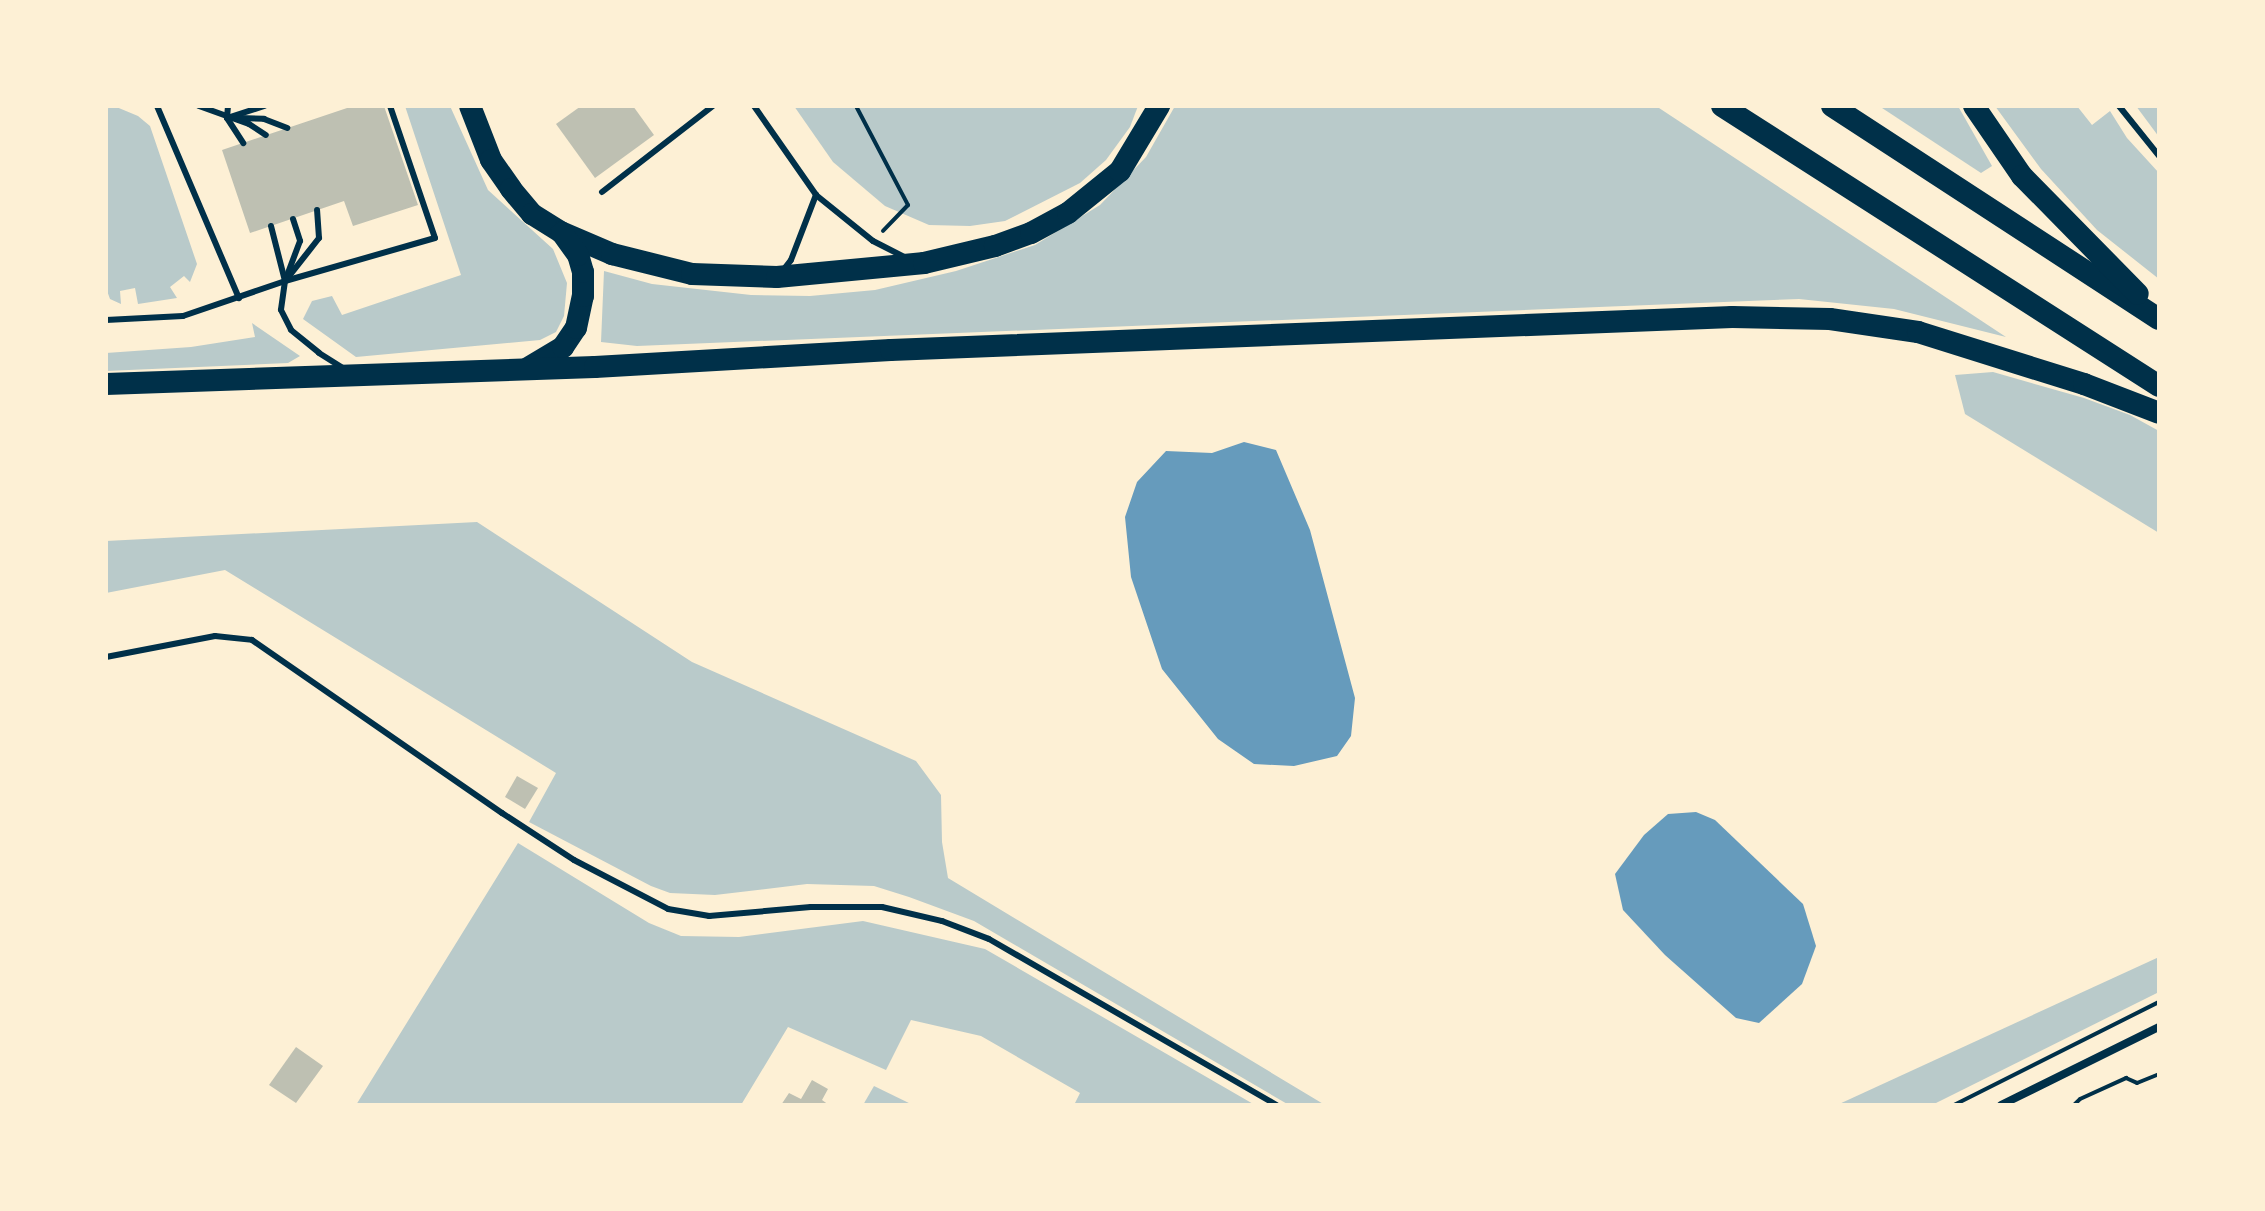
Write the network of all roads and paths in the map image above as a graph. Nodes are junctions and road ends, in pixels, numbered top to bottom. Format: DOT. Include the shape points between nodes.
graph roads {
  1 [pos="157,106"];
  2 [pos="199,106"];
  3 [pos="228,106"];
  4 [pos="265,106"];
  5 [pos="390,106"];
  6 [pos="470,106"];
  7 [pos="713,106"];
  8 [pos="754,106"];
  9 [pos="856,106"];
  10 [pos="1159,106"];
  11 [pos="1722,106"];
  12 [pos="1832,106"];
  13 [pos="1974,106"];
  14 [pos="2119,106"];
  15 [pos="227,118"];
  16 [pos="287,128"];
  17 [pos="266,135"];
  18 [pos="243,143"];
  19 [pos="2159,156"];
  20 [pos="602,192"];
  21 [pos="816,195"];
  22 [pos="317,210"];
  23 [pos="293,219"];
  24 [pos="271,226"];
  25 [pos="561,232"];
  26 [pos="873,241"];
  27 [pos="924,263"];
  28 [pos="777,277"];
  29 [pos="285,281"];
  30 [pos="239,298"];
  31 [pos="2159,317"];
  32 [pos="106,320"];
  33 [pos="527,369"];
  34 [pos="355,375"];
  35 [pos="106,384"];
  36 [pos="2159,386"];
  37 [pos="2159,413"];
  38 [pos="106,657"];
  39 [pos="2159,1002"];
  40 [pos="2159,1027"];
  41 [pos="2159,1074"];
  42 [pos="1277,1105"];
  43 [pos="1954,1105"];
  44 [pos="2001,1105"];
  45 [pos="2074,1105"];
  1 -- 30 [label="lane"];
  2 -- 15 [label="lane"];
  3 -- 15 [label="lane"];
  4 -- 15 [label="lane"];
  5 -- 29 [label="lane" via="435,238"];
  6 -- 25 [label="highway" via="491,160 511,189 532,214"];
  7 -- 20 [label="lane"];
  8 -- 21 [label="lane"];
  9 -- 26 [label="path" via="908,205"];
  10 -- 27 [label="highway" via="1120,171 1068,213 995,246"];
  11 -- 36 [label="highway"];
  12 -- 31 [label="highway"];
  13 -- 31 [label="highway" via="2022,176"];
  14 -- 19 [label="lane"];
  15 -- 16 [label="lane" via="264,119"];
  15 -- 17 [label="lane"];
  15 -- 18 [label="lane"];
  21 -- 26 [label="lane"];
  21 -- 28 [label="lane" via="791,260"];
  22 -- 29 [label="lane" via="319,238"];
  23 -- 29 [label="lane" via="300,241"];
  24 -- 29 [label="lane"];
  25 -- 28 [label="highway" via="612,254 692,274"];
  25 -- 33 [label="highway" via="583,272 576,328 563,347"];
  26 -- 27 [label="lane"];
  27 -- 28 [label="highway"];
  29 -- 30 [label="lane"];
  29 -- 34 [label="lane" via="281,310 291,330"];
  30 -- 32 [label="lane" via="183,316"];
  33 -- 34 [label="highway"];
  33 -- 37 [label="highway" via="1374,329 1816,318 1918,332"];
  34 -- 35 [label="highway"];
  38 -- 42 [label="lane" via="215,636 252,640 574,860 668,909 709,916 882,907 942,921 989,939"];
  39 -- 43 [label="path"];
  40 -- 44 [label="street"];
  41 -- 45 [label="path" via="2137,1083 2126,1078"];
}
